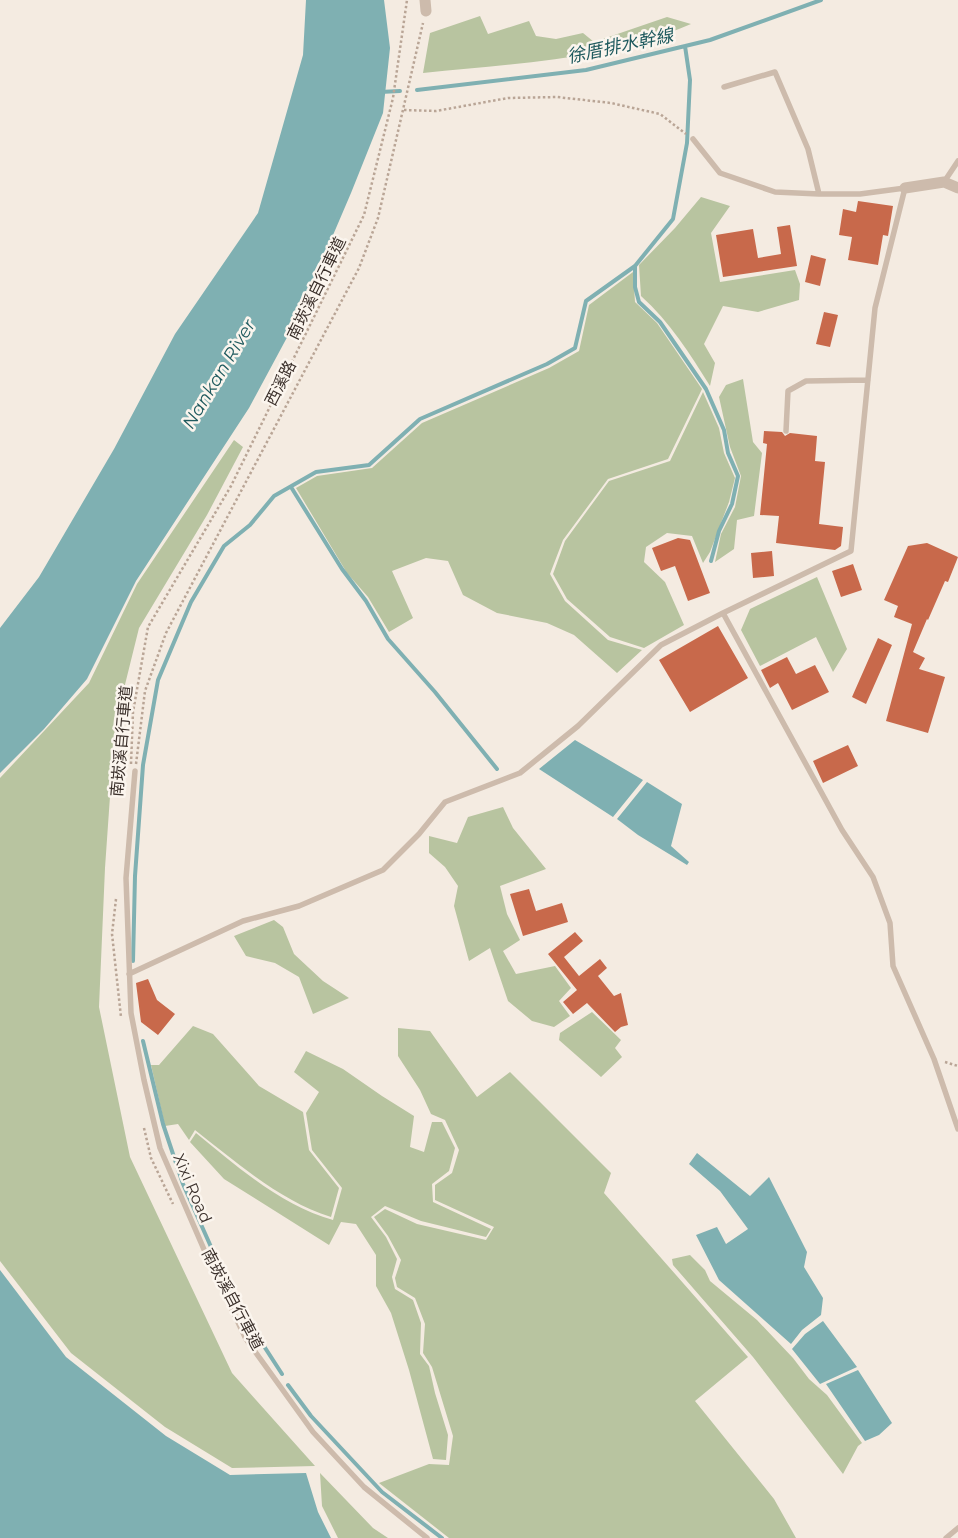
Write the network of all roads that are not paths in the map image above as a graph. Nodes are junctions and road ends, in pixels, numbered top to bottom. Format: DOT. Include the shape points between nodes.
graph roads {
  1 [pos="724,87"];
  2 [pos="693,139"];
  3 [pos="958,161"];
  4 [pos="944,182"];
  5 [pos="905,188"];
  6 [pos="958,188"];
  7 [pos="819,194"];
  8 [pos="868,380"];
  9 [pos="786,431"];
  10 [pos="723,614"];
  11 [pos="133,771"];
  12 [pos="129,974"];
  13 [pos="958,1129"];
  14 [pos="958,1528"];
  15 [pos="427,1538"];
  16 [pos="946,1538"];
  1 -- 7 [label="lane" via="775,72 808,149"];
  2 -- 7 [label="lane" via="720,173 774,192"];
  3 -- 4 [label="lane"];
  4 -- 5 [label="street"];
  4 -- 6 [label="street"];
  5 -- 7 [label="lane" via="860,194"];
  5 -- 8 [label="lane" via="875,308"];
  8 -- 9 [label="lane" via="806,381 788,390"];
  8 -- 10 [label="lane" via="851,552"];
  10 -- 12 [label="lane" via="661,644 578,726 520,773 445,802 383,870 299,906 243,921"];
  10 -- 13 [label="lane" via="842,830 873,877 890,923 893,966 934,1059"];
  11 -- 12 [label="lane, Xixi Road" via="126,878"];
  12 -- 15 [label="lane, Xixi Road" via="131,1013 160,1148 208,1261 246,1339 312,1432 364,1487"];
  14 -- 16 [label="lane"];
}
